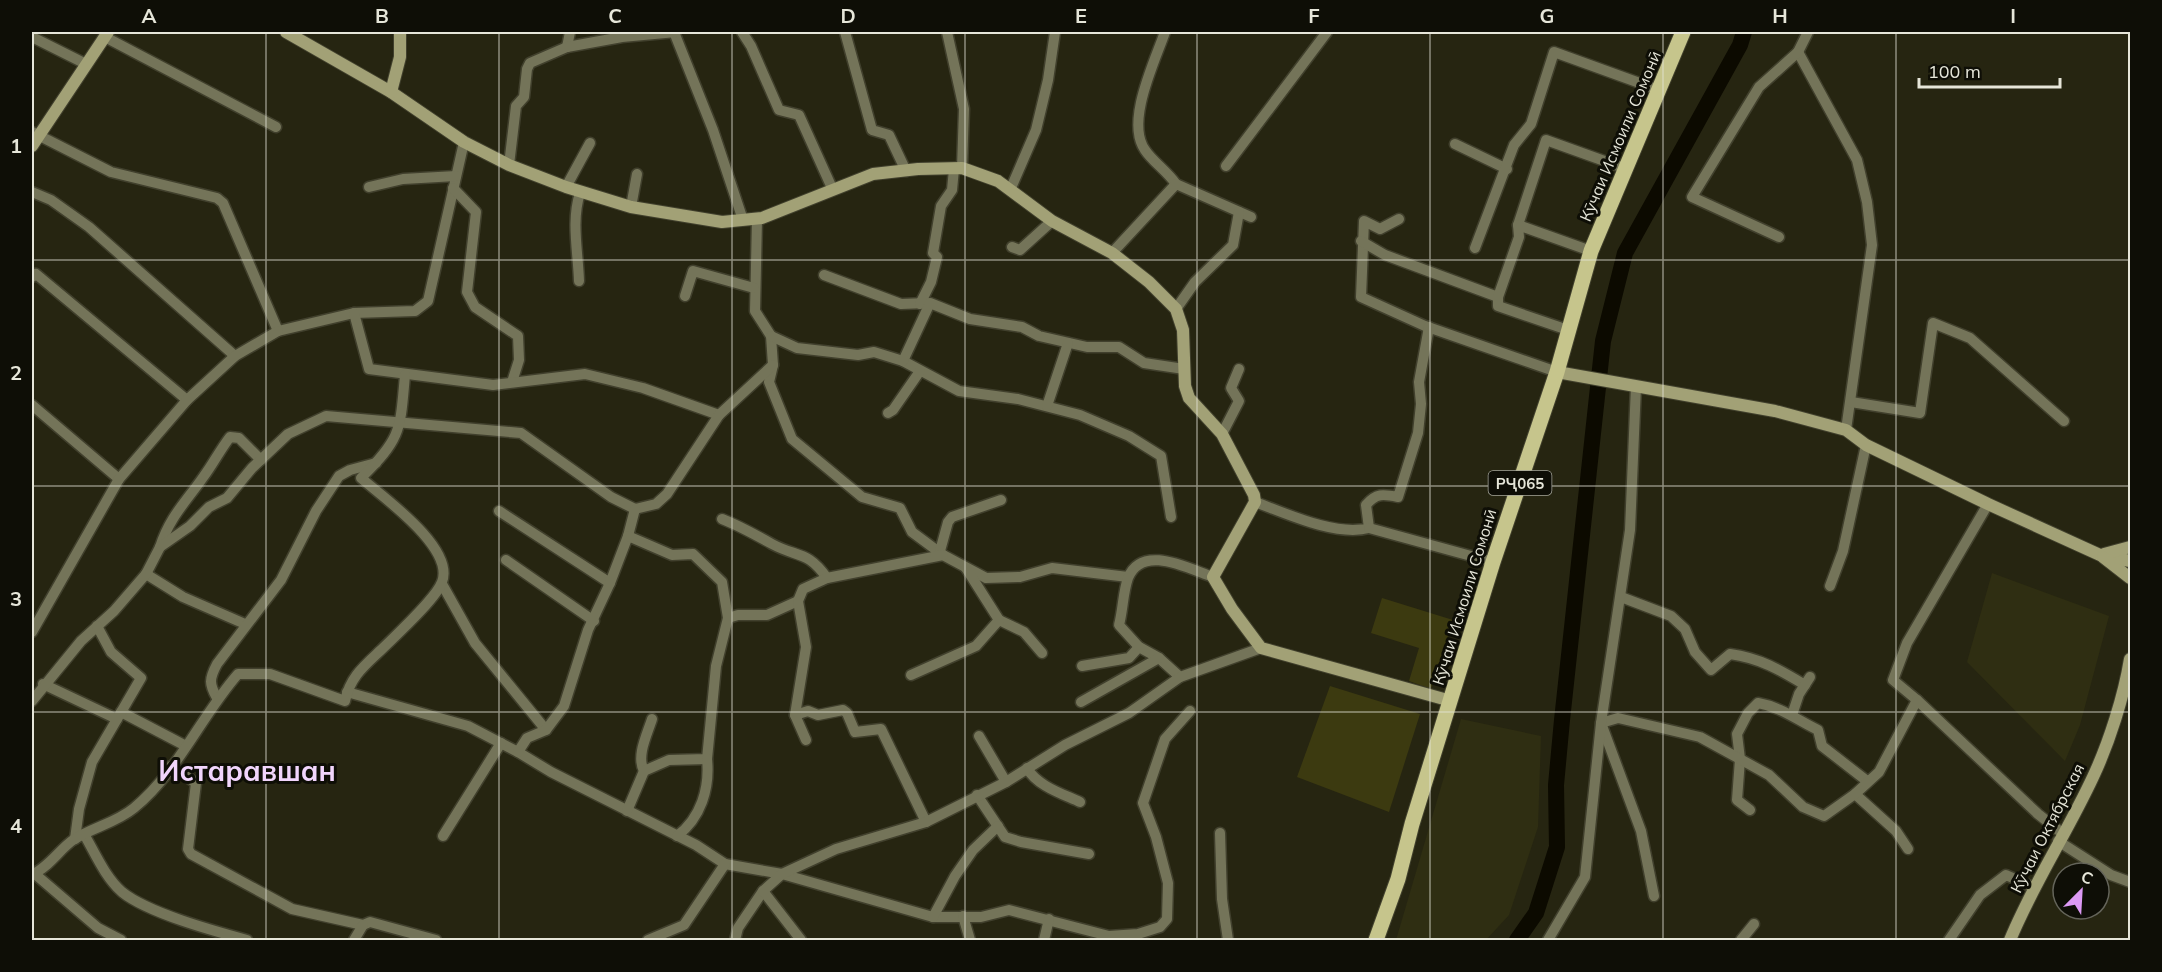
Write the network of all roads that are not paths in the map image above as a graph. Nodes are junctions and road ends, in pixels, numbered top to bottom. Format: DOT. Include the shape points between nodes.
graph roads {
  1 [pos="286,32"];
  2 [pos="400,32"];
  3 [pos="570,32"];
  4 [pos="675,32"];
  5 [pos="742,32"];
  6 [pos="845,32"];
  7 [pos="947,32"];
  8 [pos="1055,32"];
  9 [pos="1165,32"];
  10 [pos="1327,32"];
  11 [pos="1683,32"];
  12 [pos="1808,32"];
  13 [pos="107,34"];
  14 [pos="32,37"];
  15 [pos="567,47"];
  16 [pos="1798,52"];
  17 [pos="86,64"];
  18 [pos="1659,90"];
  19 [pos="391,92"];
  20 [pos="276,127"];
  21 [pos="34,138"];
  22 [pos="464,142"];
  23 [pos="590,143"];
  24 [pos="1455,144"];
  25 [pos="510,165"];
  26 [pos="1226,166"];
  27 [pos="958,168"];
  28 [pos="1624,168"];
  29 [pos="1507,170"];
  30 [pos="906,171"];
  31 [pos="637,174"];
  32 [pos="456,176"];
  33 [pos="1176,184"];
  34 [pos="369,187"];
  35 [pos="566,187"];
  36 [pos="453,188"];
  37 [pos="832,188"];
  38 [pos="1011,188"];
  39 [pos="32,192"];
  40 [pos="580,193"];
  41 [pos="631,207"];
  42 [pos="1239,212"];
  43 [pos="1251,218"];
  44 [pos="757,219"];
  45 [pos="1400,219"];
  46 [pos="743,220"];
  47 [pos="1052,220"];
  48 [pos="1518,225"];
  49 [pos="1779,237"];
  50 [pos="1361,241"];
  51 [pos="1012,248"];
  52 [pos="1475,248"];
  53 [pos="1592,251"];
  54 [pos="1113,253"];
  55 [pos="824,275"];
  56 [pos="32,277"];
  57 [pos="579,280"];
  58 [pos="754,288"];
  59 [pos="686,296"];
  60 [pos="1498,297"];
  61 [pos="925,300"];
  62 [pos="1176,309"];
  63 [pos="354,313"];
  64 [pos="1429,327"];
  65 [pos="278,330"];
  66 [pos="1568,330"];
  67 [pos="771,336"];
  68 [pos="1068,343"];
  69 [pos="235,356"];
  70 [pos="903,361"];
  71 [pos="773,365"];
  72 [pos="1184,369"];
  73 [pos="1239,369"];
  74 [pos="920,371"];
  75 [pos="1561,373"];
  76 [pos="405,375"];
  77 [pos="512,382"];
  78 [pos="1636,386"];
  79 [pos="187,400"];
  80 [pos="1851,402"];
  81 [pos="32,405"];
  82 [pos="1047,406"];
  83 [pos="888,413"];
  84 [pos="719,415"];
  85 [pos="2064,421"];
  86 [pos="401,423"];
  87 [pos="1845,430"];
  88 [pos="1222,434"];
  89 [pos="1866,445"];
  90 [pos="261,460"];
  91 [pos="376,463"];
  92 [pos="119,479"];
  93 [pos="1001,500"];
  94 [pos="1254,502"];
  95 [pos="1988,504"];
  96 [pos="635,509"];
  97 [pos="499,511"];
  98 [pos="1171,517"];
  99 [pos="722,519"];
  100 [pos="1369,528"];
  101 [pos="628,536"];
  102 [pos="2130,547"];
  103 [pos="159,548"];
  104 [pos="942,553"];
  105 [pos="2100,555"];
  106 [pos="506,560"];
  107 [pos="2130,561"];
  108 [pos="1493,562"];
  109 [pos="965,565"];
  110 [pos="146,574"];
  111 [pos="1128,577"];
  112 [pos="1213,577"];
  113 [pos="827,578"];
  114 [pos="2130,578"];
  115 [pos="610,583"];
  116 [pos="442,584"];
  117 [pos="1830,586"];
  118 [pos="1621,597"];
  119 [pos="798,601"];
  120 [pos="728,618"];
  121 [pos="999,620"];
  122 [pos="594,621"];
  123 [pos="245,624"];
  124 [pos="97,626"];
  125 [pos="32,632"];
  126 [pos="1139,647"];
  127 [pos="1261,648"];
  128 [pos="1042,653"];
  129 [pos="1160,658"];
  130 [pos="2130,659"];
  131 [pos="1082,666"];
  132 [pos="911,675"];
  133 [pos="1180,677"];
  134 [pos="43,684"];
  135 [pos="346,692"];
  136 [pos="217,698"];
  137 [pos="1917,700"];
  138 [pos="32,701"];
  139 [pos="1451,701"];
  140 [pos="1081,702"];
  141 [pos="1191,711"];
  142 [pos="795,715"];
  143 [pos="1792,715"];
  144 [pos="119,716"];
  145 [pos="652,719"];
  146 [pos="1601,723"];
  147 [pos="546,730"];
  148 [pos="979,736"];
  149 [pos="806,740"];
  150 [pos="501,743"];
  151 [pos="186,746"];
  152 [pos="518,752"];
  153 [pos="707,759"];
  154 [pos="1740,759"];
  155 [pos="171,766"];
  156 [pos="1027,768"];
  157 [pos="644,771"];
  158 [pos="1868,781"];
  159 [pos="1006,782"];
  160 [pos="977,795"];
  161 [pos="1855,795"];
  162 [pos="1080,802"];
  163 [pos="1750,810"];
  164 [pos="627,811"];
  165 [pos="926,822"];
  166 [pos="998,826"];
  167 [pos="1220,833"];
  168 [pos="80,836"];
  169 [pos="444,836"];
  170 [pos="677,836"];
  171 [pos="2060,837"];
  172 [pos="1908,849"];
  173 [pos="1089,854"];
  174 [pos="726,864"];
  175 [pos="33,874"];
  176 [pos="782,874"];
  177 [pos="2130,882"];
  178 [pos="2035,888"];
  179 [pos="763,891"];
  180 [pos="1654,896"];
  181 [pos="963,916"];
  182 [pos="933,917"];
  183 [pos="1049,919"];
  184 [pos="1754,924"];
  185 [pos="363,925"];
  186 [pos="121,940"];
  187 [pos="247,940"];
  188 [pos="354,940"];
  189 [pos="436,940"];
  190 [pos="648,940"];
  191 [pos="735,940"];
  192 [pos="801,940"];
  193 [pos="970,940"];
  194 [pos="1044,940"];
  195 [pos="1228,940"];
  196 [pos="1376,940"];
  197 [pos="1548,940"];
  198 [pos="1741,940"];
  199 [pos="1949,940"];
  200 [pos="2010,940"];
  1 -- 19 [label="main road"];
  2 -- 19 [label="main road" via="400,57"];
  3 -- 15 [label="street"];
  4 -- 15 [label="street"];
  4 -- 46 [label="street"];
  5 -- 37 [label="street" via="779,110 799,115"];
  6 -- 30 [label="street" via="872,130 889,135"];
  7 -- 27 [label="street" via="964,109"];
  8 -- 38 [label="street" via="1036,130"];
  9 -- 33 [label="street" via="1138,109 1138,135 1145,151"];
  10 -- 26 [label="street"];
  11 -- 18 [label="main road, Кӯчаи Исмоили Сомонӣ / РҶ065"];
  12 -- 16 [label="street"];
  13 -- 17 [label="main road"];
  13 -- 20 [label="street"];
  14 -- 17 [label="street"];
  15 -- 25 [label="street" via="530,63 527,69 524,97 516,106"];
  16 -- 49 [label="street" via="1759,87 1692,197"];
  16 -- 80 [label="street" via="1857,160 1867,202 1872,245"];
  17 -- 21 [label="main road"];
  18 -- 28 [label="main road, Кӯчаи Исмоили Сомонӣ / РҶ065"];
  18 -- 29 [label="street" via="1554,52 1531,124 1514,145"];
  19 -- 22 [label="main road"];
  21 -- 65 [label="street" via="111,172 217,198 223,203"];
  22 -- 25 [label="main road"];
  22 -- 32 [label="street"];
  23 -- 35 [label="street"];
  24 -- 29 [label="street"];
  25 -- 35 [label="main road"];
  27 -- 30 [label="main road"];
  27 -- 38 [label="main road"];
  27 -- 61 [label="street" via="952,190 941,207 933,253 937,257"];
  28 -- 48 [label="street" via="1546,140"];
  28 -- 53 [label="main road, Кӯчаи Исмоили Сомонӣ / РҶ065"];
  29 -- 52 [label="street"];
  30 -- 37 [label="main road" via="873,174"];
  31 -- 41 [label="street"];
  32 -- 34 [label="street" via="403,179"];
  32 -- 36 [label="street"];
  33 -- 42 [label="street"];
  33 -- 54 [label="street"];
  35 -- 40 [label="main road"];
  36 -- 63 [label="street" via="428,301 415,311"];
  36 -- 77 [label="street" via="476,212 467,292 475,308 518,336 519,360"];
  37 -- 44 [label="main road"];
  38 -- 47 [label="main road"];
  39 -- 69 [label="street" via="51,200 88,227"];
  40 -- 41 [label="main road"];
  40 -- 57 [label="street" via="575,226"];
  41 -- 46 [label="main road" via="710,220"];
  42 -- 43 [label="street"];
  42 -- 62 [label="street" via="1233,245 1194,282"];
  44 -- 46 [label="main road"];
  44 -- 58 [label="street"];
  45 -- 50 [label="street" via="1380,230 1364,221"];
  47 -- 51 [label="street" via="1020,250"];
  47 -- 54 [label="main road"];
  48 -- 53 [label="street"];
  48 -- 60 [label="street" via="1519,237"];
  50 -- 60 [label="street" via="1386,255"];
  50 -- 64 [label="street" via="1361,297"];
  53 -- 66 [label="main road, Кӯчаи Исмоили Сомонӣ / РҶ065"];
  54 -- 62 [label="main road"];
  55 -- 61 [label="street" via="901,304"];
  56 -- 79 [label="street" via="36,274"];
  58 -- 59 [label="street" via="693,272"];
  58 -- 67 [label="street" via="755,311"];
  60 -- 66 [label="street" via="1498,306"];
  61 -- 68 [label="street" via="970,319 1022,327"];
  61 -- 70 [label="street"];
  62 -- 72 [label="main road" via="1183,330"];
  63 -- 65 [label="street"];
  63 -- 76 [label="street" via="369,369"];
  64 -- 75 [label="street"];
  64 -- 100 [label="street" via="1411,460 1398,497 1380,494 1366,506"];
  65 -- 69 [label="street"];
  66 -- 75 [label="main road, Кӯчаи Исмоили Сомонӣ / РҶ065"];
  67 -- 70 [label="street" via="797,348 858,355 874,352"];
  67 -- 71 [label="street"];
  68 -- 72 [label="street" via="1119,347 1144,363"];
  68 -- 82 [label="street"];
  69 -- 79 [label="street"];
  70 -- 74 [label="street"];
  71 -- 84 [label="street"];
  71 -- 104 [label="street" via="769,382 792,439 862,497 900,508 912,532"];
  72 -- 88 [label="main road" via="1189,398"];
  73 -- 88 [label="street" via="1231,388 1239,401"];
  74 -- 82 [label="street" via="959,391"];
  74 -- 83 [label="street"];
  75 -- 78 [label="main road"];
  75 -- 108 [label="main road, Кӯчаи Исмоили Сомонӣ / РҶ065"];
  76 -- 77 [label="street" via="493,385"];
  76 -- 86 [label="street"];
  77 -- 84 [label="street" via="585,374 643,388"];
  78 -- 87 [label="main road" via="1775,411"];
  78 -- 118 [label="street" via="1630,530"];
  79 -- 92 [label="street"];
  80 -- 85 [label="street" via="1920,413 1933,323 1970,338"];
  80 -- 87 [label="street"];
  81 -- 92 [label="street"];
  82 -- 98 [label="street" via="1129,436 1161,456"];
  84 -- 96 [label="street" via="667,494 657,504"];
  86 -- 90 [label="street" via="326,416 288,434"];
  86 -- 91 [label="street" via="391,448"];
  86 -- 96 [label="street" via="521,433 611,497"];
  87 -- 89 [label="main road"];
  88 -- 94 [label="main road"];
  89 -- 95 [label="main road"];
  89 -- 117 [label="street" via="1843,551"];
  90 -- 103 [label="street" via="227,498 209,507"];
  90 -- 103 [label="street" via="239,438 230,437 174,514"];
  91 -- 116 [label="street" via="361,478 422,531 439,554 445,570"];
  91 -- 123 [label="street" via="339,476 316,511 281,580"];
  92 -- 125 [label="street"];
  93 -- 104 [label="street" via="951,517"];
  94 -- 100 [label="street" via="1307,521"];
  94 -- 112 [label="main road"];
  95 -- 105 [label="main road"];
  95 -- 137 [label="street" via="1907,643 1893,680"];
  96 -- 101 [label="street"];
  97 -- 115 [label="street"];
  99 -- 113 [label="street" via="809,558"];
  100 -- 108 [label="street"];
  101 -- 115 [label="street"];
  101 -- 120 [label="street" via="672,555 693,554 722,582"];
  102 -- 105 [label="main road"];
  103 -- 110 [label="street"];
  104 -- 109 [label="street"];
  104 -- 113 [label="street"];
  105 -- 107 [label="main road"];
  105 -- 114 [label="main road"];
  106 -- 122 [label="street"];
  108 -- 139 [label="main road, Кӯчаи Исмоили Сомонӣ / РҶ065"];
  109 -- 111 [label="street" via="986,578 1020,577 1052,568"];
  109 -- 121 [label="street"];
  110 -- 123 [label="street" via="183,597"];
  110 -- 124 [label="street"];
  111 -- 112 [label="street" via="1142,563 1159,558"];
  111 -- 126 [label="street" via="1119,625"];
  112 -- 127 [label="main road"];
  113 -- 119 [label="street" via="803,589"];
  115 -- 122 [label="street"];
  116 -- 135 [label="street" via="354,675"];
  116 -- 147 [label="street" via="475,643"];
  118 -- 143 [label="street" via="1671,616 1685,629 1695,652 1712,670 1730,654 1753,657 1808,681"];
  118 -- 146 [label="street"];
  119 -- 120 [label="street" via="767,615"];
  119 -- 142 [label="street" via="806,647"];
  120 -- 153 [label="street" via="716,666"];
  121 -- 128 [label="street" via="1024,632"];
  121 -- 132 [label="street" via="976,646"];
  122 -- 147 [label="street" via="564,706"];
  123 -- 136 [label="street" via="210,678"];
  124 -- 134 [label="street"];
  124 -- 144 [label="street" via="111,652 141,678"];
  126 -- 129 [label="street"];
  126 -- 131 [label="street" via="1129,658"];
  127 -- 133 [label="street"];
  127 -- 139 [label="main road"];
  129 -- 133 [label="street"];
  129 -- 140 [label="street"];
  130 -- 171 [label="main road, Кӯчаи Октябрская" via="2127,680 2093,776"];
  133 -- 156 [label="street" via="1130,713"];
  134 -- 138 [label="street"];
  134 -- 144 [label="street"];
  135 -- 136 [label="street" via="345,701 270,674 238,674"];
  135 -- 150 [label="street" via="468,726"];
  136 -- 151 [label="street"];
  137 -- 158 [label="street" via="1880,772"];
  137 -- 171 [label="street"];
  139 -- 196 [label="main road, Кӯчаи Исмоили Сомонӣ / РҶ065"];
  141 -- 183 [label="street" via="1165,739 1143,803 1168,883 1167,919 1160,927 1138,934 1109,936"];
  142 -- 149 [label="street"];
  142 -- 165 [label="street" via="843,710 855,732 881,729"];
  143 -- 154 [label="street" via="1758,703 1737,734"];
  143 -- 158 [label="street" via="1818,730 1822,746"];
  144 -- 151 [label="street"];
  144 -- 168 [label="street" via="92,762 79,809"];
  145 -- 157 [label="street" via="641,761"];
  146 -- 154 [label="street" via="1618,718 1700,737"];
  146 -- 180 [label="street" via="1641,831"];
  146 -- 197 [label="street" via="1585,878"];
  147 -- 152 [label="street" via="527,738"];
  148 -- 159 [label="street"];
  150 -- 152 [label="street"];
  150 -- 169 [label="street"];
  151 -- 155 [label="street"];
  152 -- 164 [label="street"];
  153 -- 157 [label="street" via="669,760"];
  153 -- 170 [label="street" via="709,776 700,810"];
  154 -- 161 [label="street" via="1769,775 1803,807 1824,816"];
  154 -- 163 [label="street" via="1737,800"];
  155 -- 168 [label="street" via="134,807"];
  155 -- 185 [label="street" via="196,783 188,849 191,854 292,909"];
  156 -- 159 [label="street"];
  156 -- 162 [label="street" via="1051,788"];
  157 -- 164 [label="street"];
  158 -- 161 [label="street"];
  159 -- 160 [label="street"];
  160 -- 165 [label="street"];
  160 -- 166 [label="street"];
  161 -- 172 [label="street" via="1896,831"];
  164 -- 170 [label="street"];
  165 -- 176 [label="street" via="836,849"];
  166 -- 173 [label="street" via="1005,837 1021,842"];
  166 -- 182 [label="street" via="973,850"];
  167 -- 195 [label="street"];
  168 -- 175 [label="street"];
  168 -- 187 [label="street" via="123,892 141,903"];
  170 -- 174 [label="street"];
  171 -- 177 [label="street" via="2111,875"];
  171 -- 178 [label="main road, Кӯчаи Октябрская"];
  174 -- 176 [label="street"];
  174 -- 190 [label="street" via="684,925"];
  175 -- 186 [label="street" via="96,927"];
  176 -- 179 [label="street"];
  176 -- 182 [label="street"];
  178 -- 199 [label="street" via="2006,875 1980,895"];
  178 -- 200 [label="main road, Кӯчаи Октябрская"];
  179 -- 191 [label="street" via="738,928"];
  179 -- 192 [label="street"];
  181 -- 182 [label="street"];
  181 -- 183 [label="street" via="981,917 1009,910"];
  181 -- 193 [label="street"];
  183 -- 194 [label="street"];
  184 -- 198 [label="street"];
  185 -- 188 [label="street"];
  185 -- 189 [label="street" via="370,922"];
}
